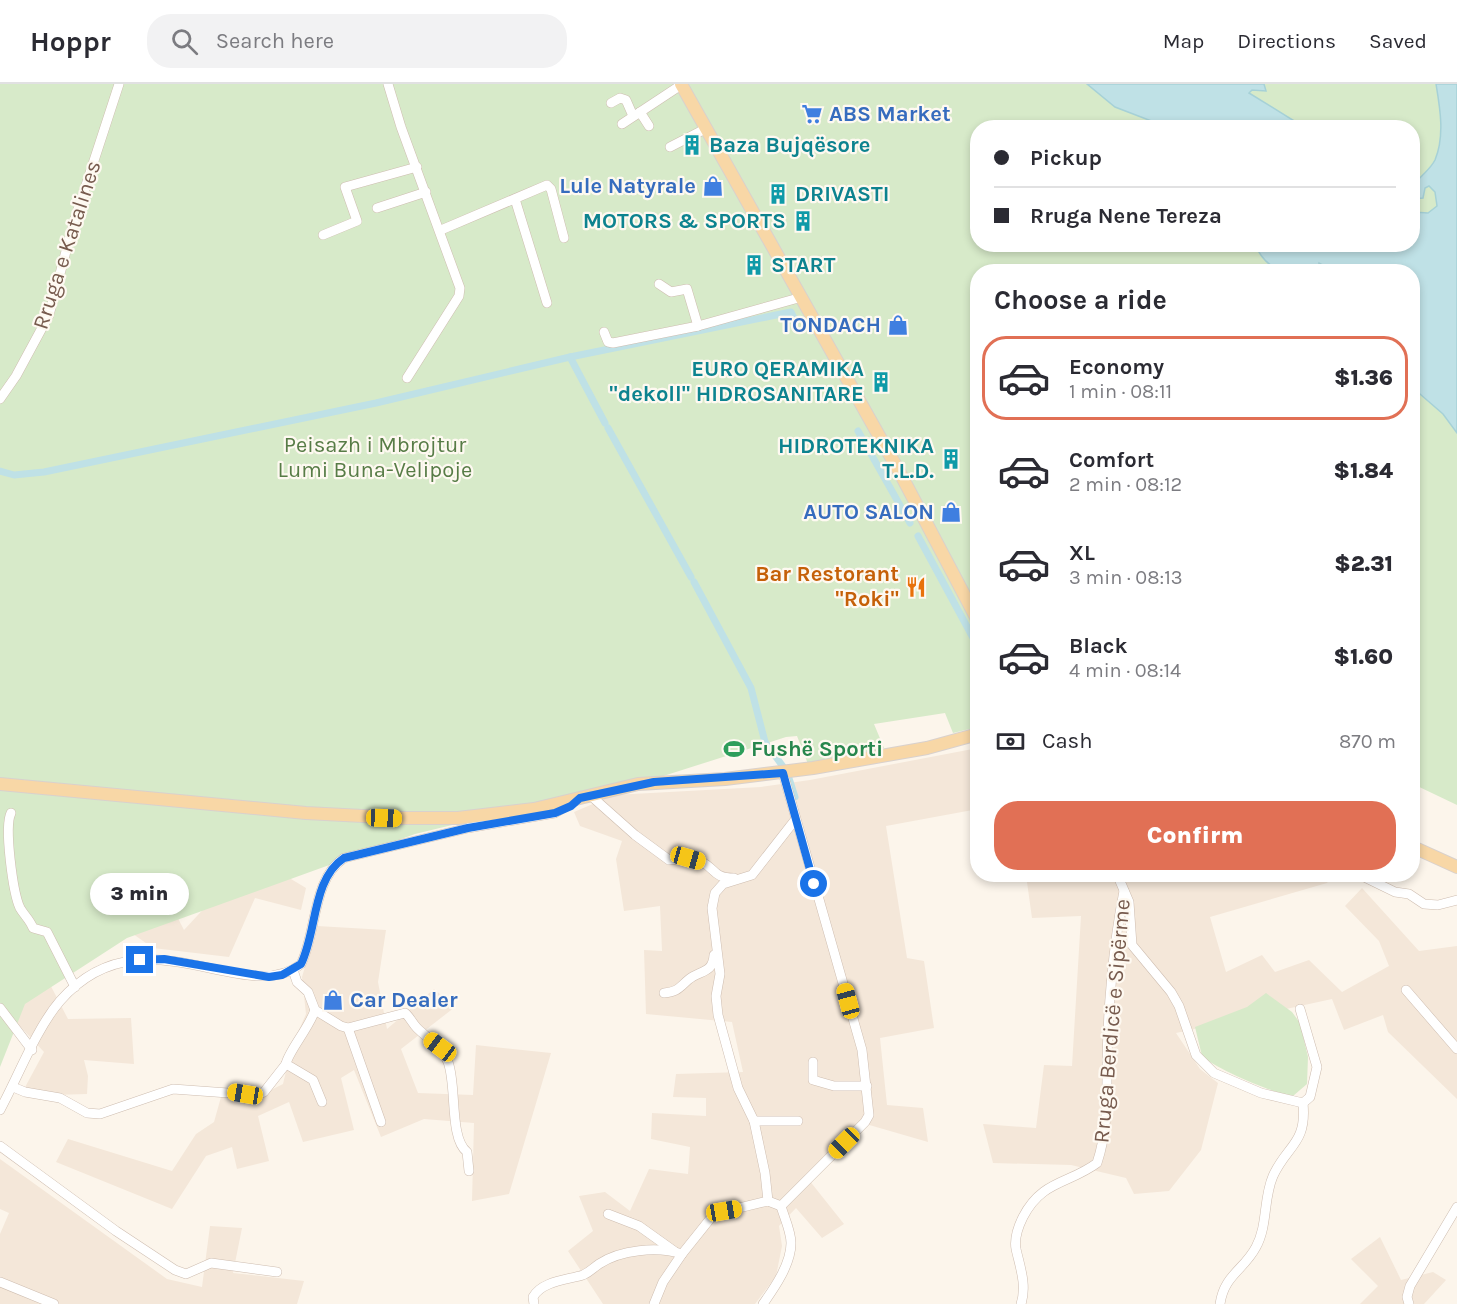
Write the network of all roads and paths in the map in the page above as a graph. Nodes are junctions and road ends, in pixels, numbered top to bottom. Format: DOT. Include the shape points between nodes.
graph roads {
  1 [pos="119,84"];
  2 [pos="388,84"];
  3 [pos="681,85"];
  4 [pos="611,103"];
  5 [pos="637,114"];
  6 [pos="622,123"];
  7 [pos="649,126"];
  8 [pos="707,128"];
  9 [pos="670,147"];
  10 [pos="417,167"];
  11 [pos="426,192"];
  12 [pos="515,199"];
  13 [pos="377,208"];
  14 [pos="441,230"];
  15 [pos="323,235"];
  16 [pos="564,238"];
  17 [pos="659,284"];
  18 [pos="801,297"];
  19 [pos="548,303"];
  20 [pos="698,326"];
  21 [pos="604,332"];
  22 [pos="407,378"];
  23 [pos="0,399"];
  24 [pos="970,605"];
  25 [pos="970,736"];
  26 [pos="970,742"];
  27 [pos="942,744"];
  28 [pos="789,772"];
  29 [pos="0,784"];
  30 [pos="585,797"];
  31 [pos="11,813"];
  32 [pos="795,820"];
  33 [pos="1420,850"];
  34 [pos="1457,867"];
  35 [pos="738,878"];
  36 [pos="1120,882"];
  37 [pos="1374,882"];
  38 [pos="1124,891"];
  39 [pos="1457,900"];
  40 [pos="716,941"];
  41 [pos="293,970"];
  42 [pos="75,987"];
  43 [pos="1406,990"];
  44 [pos="664,993"];
  45 [pos="0,1008"];
  46 [pos="1300,1009"];
  47 [pos="315,1011"];
  48 [pos="348,1028"];
  49 [pos="1457,1049"];
  50 [pos="32,1050"];
  51 [pos="813,1062"];
  52 [pos="286,1064"];
  53 [pos="867,1086"];
  54 [pos="13,1087"];
  55 [pos="322,1102"];
  56 [pos="1303,1103"];
  57 [pos="0,1110"];
  58 [pos="754,1121"];
  59 [pos="798,1121"];
  60 [pos="381,1122"];
  61 [pos="0,1146"];
  62 [pos="469,1171"];
  63 [pos="768,1201"];
  64 [pos="781,1206"];
  65 [pos="1457,1208"];
  66 [pos="608,1214"];
  67 [pos="679,1253"];
  68 [pos="277,1272"];
  69 [pos="0,1282"];
  70 [pos="54,1304"];
  71 [pos="534,1304"];
  72 [pos="654,1304"];
  73 [pos="763,1304"];
  74 [pos="1021,1304"];
  75 [pos="1220,1304"];
  76 [pos="1409,1304"];
  1 -- 23 [label="street, Rruga e Katalines" via="73,225 49,315"];
  2 -- 10 [label="street"];
  3 -- 5 [label="street"];
  3 -- 8 [label="main road"];
  4 -- 5 [label="street" via="620,98 626,100"];
  5 -- 6 [label="street"];
  5 -- 7 [label="street"];
  8 -- 9 [label="street"];
  8 -- 18 [label="main road"];
  10 -- 11 [label="street"];
  10 -- 15 [label="street" via="345,187 357,221"];
  11 -- 13 [label="street"];
  11 -- 14 [label="street"];
  12 -- 14 [label="street"];
  12 -- 16 [label="street" via="550,186"];
  12 -- 19 [label="street"];
  14 -- 22 [label="street" via="460,288 459,296"];
  17 -- 20 [label="street" via="671,291 687,289"];
  18 -- 20 [label="street"];
  18 -- 24 [label="main road"];
  20 -- 21 [label="street" via="613,343 608,342"];
  25 -- 27 [label="main road"];
  26 -- 27 [label="main road"];
  27 -- 28 [label="main road"];
  28 -- 30 [label="main road" via="654,782"];
  28 -- 32 [label="street"];
  29 -- 30 [label="main road" via="367,817 458,818 517,812"];
  30 -- 35 [label="street" via="669,860 688,858 702,862 717,877"];
  30 -- 41 [label="street" via="555,813 468,828 344,858 326,879 305,955"];
  31 -- 42 [label="street" via="10,853 20,909 33,928 47,932"];
  32 -- 35 [label="street" via="752,875"];
  32 -- 53 [label="street" via="862,1050"];
  33 -- 34 [label="main road"];
  35 -- 40 [label="street" via="715,893 712,908"];
  36 -- 38 [label="street, Rruga Berdicë e Sipërme"];
  37 -- 39 [label="street" via="1409,894 1424,904"];
  38 -- 56 [label="street" via="1129,902 1132,945 1175,999 1196,1055 1214,1073 1261,1093"];
  38 -- 74 [label="street, Rruga Berdicë e Sipërme" via="1111,999 1107,1122 1102,1148 1097,1163 1044,1190 1020,1222 1015,1243 1024,1288"];
  40 -- 44 [label="street" via="712,967 688,979 679,990"];
  40 -- 58 [label="street" via="720,974 718,1015 738,1088"];
  41 -- 42 [label="street" via="269,977 149,958 100,971"];
  41 -- 47 [label="street"];
  42 -- 50 [label="street" via="54,1009"];
  43 -- 49 [label="street"];
  45 -- 50 [label="street"];
  46 -- 56 [label="street" via="1317,1067 1310,1097"];
  47 -- 48 [label="street"];
  47 -- 52 [label="street"];
  48 -- 60 [label="street"];
  48 -- 62 [label="street" via="405,1013 440,1047 453,1075 458,1136 467,1152"];
  50 -- 54 [label="street"];
  51 -- 53 [label="street" via="813,1080 834,1086"];
  52 -- 54 [label="street" via="264,1092 256,1095 173,1089 100,1114 87,1113 60,1098"];
  52 -- 55 [label="street" via="313,1080"];
  53 -- 64 [label="street" via="866,1122"];
  54 -- 57 [label="street"];
  56 -- 75 [label="street" via="1303,1130 1273,1178 1264,1230 1256,1249 1231,1275"];
  58 -- 59 [label="street"];
  58 -- 63 [label="street"];
  61 -- 68 [label="street" via="175,1270 186,1274 211,1263"];
  63 -- 64 [label="street"];
  63 -- 67 [label="street" via="719,1211"];
  64 -- 73 [label="street" via="790,1248 776,1286"];
  65 -- 76 [label="street" via="1410,1286"];
  66 -- 67 [label="street" via="639,1226"];
  67 -- 71 [label="street" via="628,1252 590,1272 543,1286 533,1297"];
  67 -- 72 [label="street"];
  69 -- 70 [label="street"];
}
